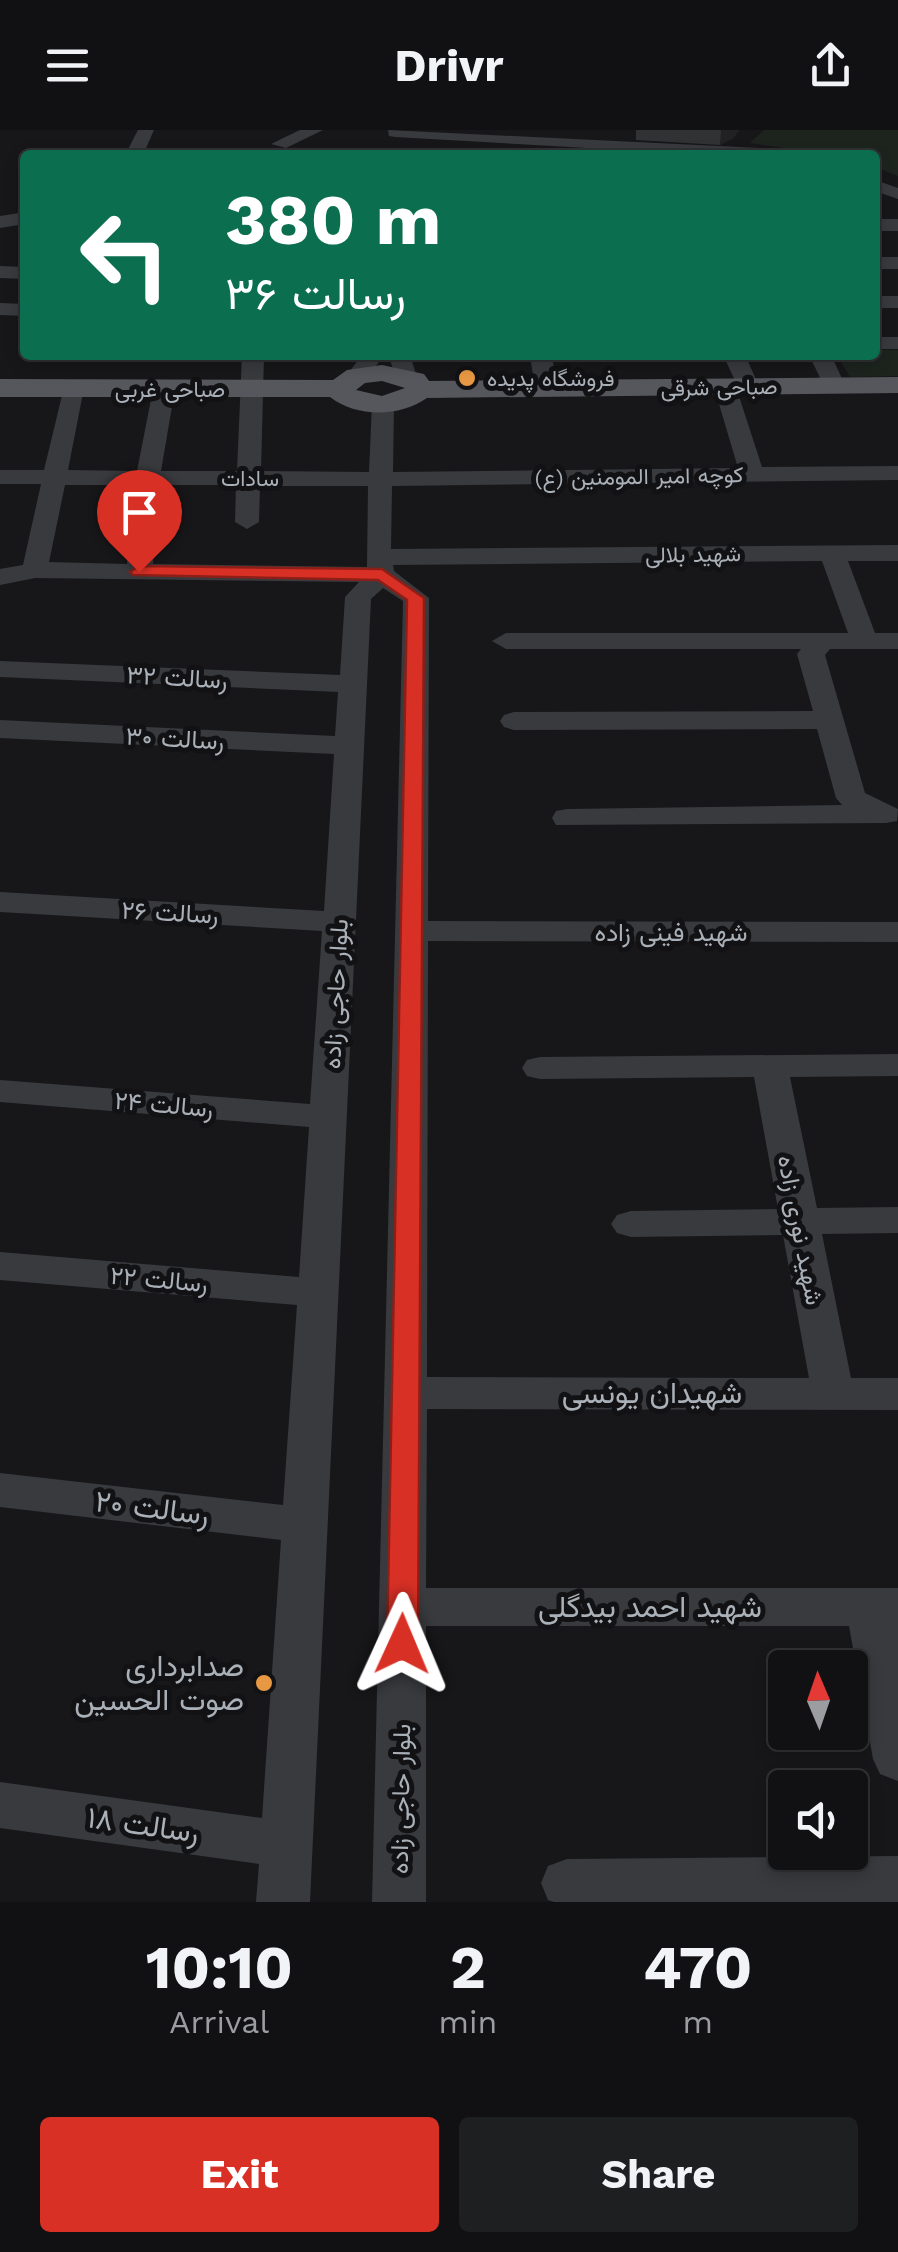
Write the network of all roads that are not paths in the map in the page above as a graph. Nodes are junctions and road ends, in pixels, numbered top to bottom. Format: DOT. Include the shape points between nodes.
graph roads {
  1 [pos="315,130"];
  2 [pos="742,130"];
  3 [pos="391,132"];
  4 [pos="620,136"];
  5 [pos="279,143"];
  6 [pos="728,149"];
  7 [pos="740,150"];
  8 [pos="254,360"];
  9 [pos="541,360"];
  10 [pos="734,360"];
  11 [pos="822,360"];
  12 [pos="356,373"];
  13 [pos="408,374"];
  14 [pos="834,385"];
  15 [pos="898,385"];
  16 [pos="736,387"];
  17 [pos="0,388"];
  18 [pos="74,388"];
  19 [pos="546,388"];
  20 [pos="164,389"];
  21 [pos="254,389"];
  22 [pos="383,404"];
  23 [pos="898,473"];
  24 [pos="752,474"];
  25 [pos="0,477"];
  26 [pos="53,478"];
  27 [pos="148,478"];
  28 [pos="252,478"];
  29 [pos="380,479"];
  30 [pos="247,522"];
  31 [pos="898,552"];
  32 [pos="832,553"];
  33 [pos="488,557"];
  34 [pos="380,566"];
  35 [pos="35,570"];
  36 [pos="139,572"];
  37 [pos="0,577"];
  38 [pos="416,598"];
  39 [pos="506,641"];
  40 [pos="823,641"];
  41 [pos="866,641"];
  42 [pos="898,642"];
  43 [pos="0,669"];
  44 [pos="353,684"];
  45 [pos="828,720"];
  46 [pos="514,721"];
  47 [pos="0,729"];
  48 [pos="350,746"];
  49 [pos="892,815"];
  50 [pos="567,818"];
  51 [pos="0,902"];
  52 [pos="339,922"];
  53 [pos="427,931"];
  54 [pos="898,932"];
  55 [pos="898,1065"];
  56 [pos="770,1066"];
  57 [pos="540,1068"];
  58 [pos="0,1091"];
  59 [pos="328,1117"];
  60 [pos="898,1220"];
  61 [pos="800,1222"];
  62 [pos="631,1224"];
  63 [pos="0,1266"];
  64 [pos="318,1293"];
  65 [pos="405,1393"];
  66 [pos="833,1394"];
  67 [pos="898,1394"];
  68 [pos="0,1490"];
  69 [pos="304,1525"];
  70 [pos="884,1606"];
  71 [pos="403,1607"];
  72 [pos="898,1759"];
  73 [pos="0,1805"];
  74 [pos="286,1845"];
  75 [pos="898,1880"];
  76 [pos="567,1882"];
  77 [pos="283,1902"];
  78 [pos="399,1902"];
  1 -- 5 [label="street"];
  2 -- 6 [label="street"];
  3 -- 4 [label="street"];
  4 -- 6 [label="street"];
  6 -- 7 [label="street"];
  8 -- 21 [label="street"];
  9 -- 19 [label="street"];
  10 -- 16 [label="street"];
  11 -- 14 [label="street"];
  12 -- 13 [label="main road, صباحی غربی"];
  12 -- 21 [label="main road, صباحی غربی"];
  12 -- 22 [label="main road" via="358,401"];
  13 -- 19 [label="main road, صباحی شرقی"];
  13 -- 22 [label="main road" via="407,399"];
  14 -- 15 [label="main road, صباحی شرقی"];
  14 -- 16 [label="main road, صباحی شرقی"];
  16 -- 19 [label="main road, صباحی شرقی"];
  16 -- 24 [label="street"];
  17 -- 18 [label="main road, صباحی غربی"];
  18 -- 20 [label="main road, صباحی غربی"];
  18 -- 26 [label="street"];
  20 -- 21 [label="main road, صباحی غربی"];
  20 -- 27 [label="street"];
  21 -- 28 [label="street"];
  22 -- 29 [label="street"];
  23 -- 24 [label="street, کوچه امیر المومنین (ع)"];
  24 -- 29 [label="street, کوچه امیر المومنین (ع)"];
  25 -- 26 [label="street, سادات"];
  26 -- 27 [label="street, سادات"];
  26 -- 35 [label="street"];
  27 -- 28 [label="street, سادات"];
  27 -- 36 [label="street"];
  28 -- 29 [label="street, سادات"];
  28 -- 30 [label="street"];
  29 -- 34 [label="street"];
  31 -- 32 [label="street, شهید بلالی"];
  32 -- 33 [label="street, شهید بلالی"];
  32 -- 41 [label="street"];
  33 -- 34 [label="street, شهید بلالی"];
  33 -- 38 [label="street" via="453,564 430,578"];
  34 -- 36 [label="street, شهید بلالی"];
  34 -- 38 [label="street"];
  34 -- 44 [label="street, بلوار حاجی زاده" via="358,597"];
  35 -- 36 [label="street, شهید بلالی"];
  35 -- 37 [label="street, شهید بلالی"];
  38 -- 53 [label="street, بلوار حاجی زاده"];
  39 -- 40 [label="street"];
  40 -- 41 [label="street"];
  40 -- 45 [label="street" via="811,654"];
  41 -- 42 [label="street"];
  43 -- 44 [label="street, رسالت ۳۲"];
  44 -- 48 [label="street, بلوار حاجی زاده"];
  45 -- 46 [label="street"];
  45 -- 49 [label="street" via="851,798"];
  47 -- 48 [label="street, رسالت ۳۰"];
  48 -- 52 [label="street, بلوار حاجی زاده"];
  49 -- 50 [label="street"];
  51 -- 52 [label="street, رسالت ۲۶"];
  52 -- 59 [label="street, بلوار حاجی زاده"];
  53 -- 54 [label="street, شهید فینی زاده"];
  53 -- 65 [label="street, بلوار حاجی زاده"];
  55 -- 56 [label="street"];
  56 -- 57 [label="street"];
  56 -- 61 [label="street, شهید نوری زاده"];
  58 -- 59 [label="street, رسالت ۲۴"];
  59 -- 64 [label="street, بلوار حاجی زاده"];
  60 -- 61 [label="street"];
  61 -- 62 [label="street"];
  61 -- 66 [label="street, شهید نوری زاده"];
  63 -- 64 [label="street, رسالت ۲۲"];
  64 -- 69 [label="street, بلوار حاجی زاده"];
  65 -- 66 [label="street, شهیدان یونسی"];
  65 -- 71 [label="street, بلوار حاجی زاده"];
  66 -- 67 [label="street, شهیدان یونسی"];
  68 -- 69 [label="street, رسالت ۲۰"];
  69 -- 74 [label="street, بلوار حاجی زاده"];
  70 -- 71 [label="street, شهید احمد بیدگلی"];
  70 -- 72 [label="street"];
  71 -- 78 [label="street, بلوار حاجی زاده"];
  73 -- 74 [label="street, رسالت ۱۸"];
  74 -- 77 [label="street, بلوار حاجی زاده"];
  75 -- 76 [label="street"];
}
